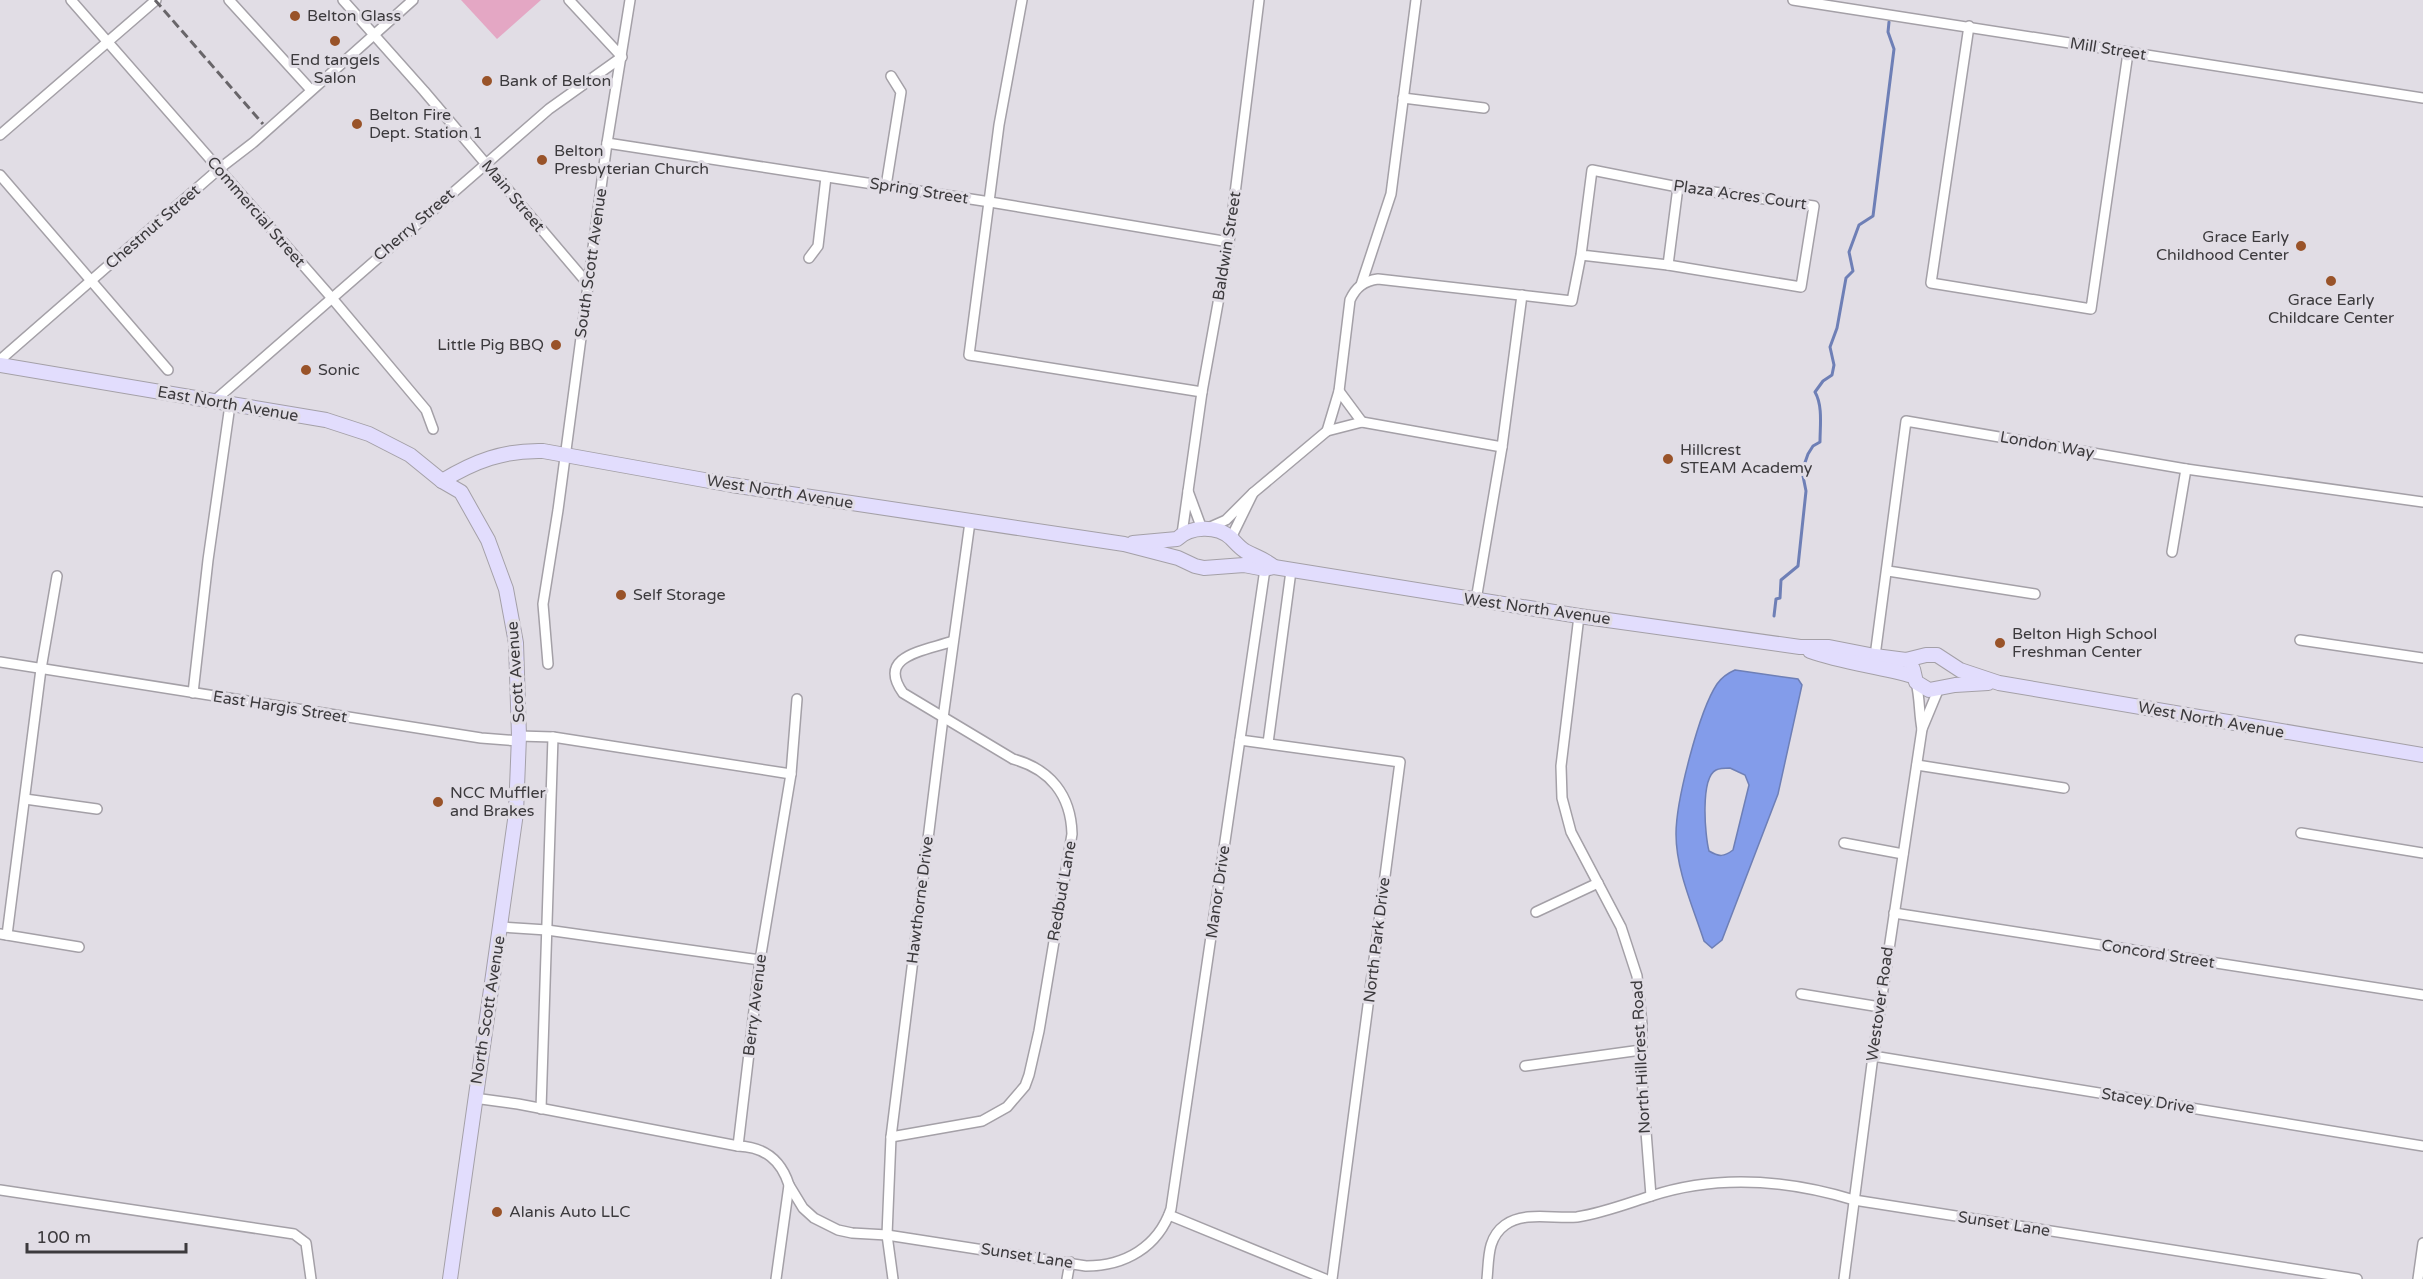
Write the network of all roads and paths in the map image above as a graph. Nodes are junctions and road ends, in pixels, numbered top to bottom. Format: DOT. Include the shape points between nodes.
graph roads {
  1 [pos="71,0"];
  2 [pos="156,0"];
  3 [pos="229,0"];
  4 [pos="344,0"];
  5 [pos="413,0"];
  6 [pos="570,0"];
  7 [pos="630,0"];
  8 [pos="1022,0"];
  9 [pos="1259,0"];
  10 [pos="1416,0"];
  11 [pos="1793,0"];
  12 [pos="1969,26"];
  13 [pos="374,35"];
  14 [pos="107,42"];
  15 [pos="2128,53"];
  16 [pos="622,57"];
  17 [pos="891,76"];
  18 [pos="311,90"];
  19 [pos="1403,98"];
  20 [pos="2423,98"];
  21 [pos="1484,108"];
  22 [pos="0,135"];
  23 [pos="607,143"];
  24 [pos="485,164"];
  25 [pos="219,169"];
  26 [pos="0,176"];
  27 [pos="826,177"];
  28 [pos="886,186"];
  29 [pos="1678,187"];
  30 [pos="990,202"];
  31 [pos="1229,242"];
  32 [pos="1581,255"];
  33 [pos="809,258"];
  34 [pos="1668,266"];
  35 [pos="92,281"];
  36 [pos="588,284"];
  37 [pos="1361,285"];
  38 [pos="1522,295"];
  39 [pos="331,297"];
  40 [pos="0,360"];
  41 [pos="0,365"];
  42 [pos="168,370"];
  43 [pos="1339,391"];
  44 [pos="1202,392"];
  45 [pos="213,402"];
  46 [pos="230,405"];
  47 [pos="1362,422"];
  48 [pos="433,429"];
  49 [pos="1326,431"];
  50 [pos="1502,447"];
  51 [pos="566,456"];
  52 [pos="2186,469"];
  53 [pos="442,481"];
  54 [pos="1188,490"];
  55 [pos="1253,493"];
  56 [pos="2423,502"];
  57 [pos="970,522"];
  58 [pos="1204,529"];
  59 [pos="1180,536"];
  60 [pos="1232,540"];
  61 [pos="1124,544"];
  62 [pos="2172,552"];
  63 [pos="1178,558"];
  64 [pos="1229,565"];
  65 [pos="1270,568"];
  66 [pos="1291,571"];
  67 [pos="1888,571"];
  68 [pos="57,576"];
  69 [pos="2035,594"];
  70 [pos="1476,600"];
  71 [pos="1579,616"];
  72 [pos="2300,640"];
  73 [pos="953,641"];
  74 [pos="1800,647"];
  75 [pos="1875,656"];
  76 [pos="1921,657"];
  77 [pos="2423,658"];
  78 [pos="0,662"];
  79 [pos="1946,662"];
  80 [pos="548,664"];
  81 [pos="41,669"];
  82 [pos="1915,679"];
  83 [pos="1999,682"];
  84 [pos="1939,688"];
  85 [pos="193,693"];
  86 [pos="797,699"];
  87 [pos="943,717"];
  88 [pos="1922,729"];
  89 [pos="553,737"];
  90 [pos="519,739"];
  91 [pos="1240,740"];
  92 [pos="1268,744"];
  93 [pos="2423,755"];
  94 [pos="1917,765"];
  95 [pos="791,774"];
  96 [pos="2064,788"];
  97 [pos="25,799"];
  98 [pos="97,809"];
  99 [pos="2301,833"];
  100 [pos="1844,843"];
  101 [pos="2423,853"];
  102 [pos="1903,854"];
  103 [pos="1598,883"];
  104 [pos="1536,912"];
  105 [pos="1894,914"];
  106 [pos="501,927"];
  107 [pos="547,930"];
  108 [pos="3,935"];
  109 [pos="79,947"];
  110 [pos="760,960"];
  111 [pos="1801,994"];
  112 [pos="2423,995"];
  113 [pos="1880,1007"];
  114 [pos="1641,1050"];
  115 [pos="1873,1056"];
  116 [pos="1525,1066"];
  117 [pos="474,1098"];
  118 [pos="541,1109"];
  119 [pos="891,1137"];
  120 [pos="738,1146"];
  121 [pos="2423,1146"];
  122 [pos="789,1185"];
  123 [pos="0,1190"];
  124 [pos="1651,1196"];
  125 [pos="1854,1200"];
  126 [pos="1169,1215"];
  127 [pos="887,1235"];
  128 [pos="2423,1243"];
  129 [pos="1070,1262"];
  130 [pos="311,1279"];
  131 [pos="450,1279"];
  132 [pos="776,1279"];
  133 [pos="894,1279"];
  134 [pos="1067,1279"];
  135 [pos="1325,1279"];
  136 [pos="1332,1279"];
  137 [pos="1487,1279"];
  138 [pos="1844,1279"];
  139 [pos="2357,1279"];
  140 [pos="2418,1279"];
  1 -- 14 [label="street, Commercial Street"];
  2 -- 14 [label="street"];
  3 -- 18 [label="street"];
  4 -- 13 [label="street, Main Street"];
  5 -- 13 [label="street, Chestnut Street"];
  6 -- 16 [label="street"];
  7 -- 16 [label="street, South Scott Avenue"];
  8 -- 30 [label="street" via="999,125"];
  9 -- 31 [label="street, Baldwin Street"];
  10 -- 19 [label="street"];
  11 -- 12 [label="street, Mill Street"];
  12 -- 15 [label="street, Mill Street"];
  12 -- 15 [label="street" via="1931,283 2091,309"];
  13 -- 18 [label="street, Chestnut Street"];
  13 -- 24 [label="street, Main Street"];
  14 -- 22 [label="street"];
  14 -- 25 [label="street, Commercial Street"];
  15 -- 20 [label="street, Mill Street"];
  16 -- 23 [label="street, South Scott Avenue"];
  16 -- 24 [label="street, Cherry Street" via="549,109"];
  17 -- 28 [label="street" via="901,92"];
  18 -- 25 [label="street, Chestnut Street"];
  19 -- 21 [label="street"];
  19 -- 37 [label="street" via="1391,194"];
  23 -- 27 [label="street, Spring Street"];
  23 -- 36 [label="street, South Scott Avenue"];
  24 -- 36 [label="street, Main Street"];
  24 -- 39 [label="street, Cherry Street"];
  25 -- 35 [label="street, Chestnut Street"];
  25 -- 39 [label="street, Commercial Street"];
  26 -- 35 [label="street"];
  27 -- 28 [label="street, Spring Street"];
  27 -- 33 [label="street" via="818,246"];
  28 -- 30 [label="street, Spring Street"];
  29 -- 32 [label="street, Plaza Acres Court" via="1592,170"];
  29 -- 34 [label="street"];
  29 -- 34 [label="street, Plaza Acres Court" via="1814,206 1801,287"];
  30 -- 31 [label="street, Spring Street"];
  30 -- 44 [label="street" via="969,355"];
  31 -- 44 [label="street, Baldwin Street"];
  32 -- 34 [label="street, Plaza Acres Court"];
  32 -- 38 [label="street, Plaza Acres Court" via="1572,301"];
  35 -- 40 [label="street, Chestnut Street"];
  35 -- 42 [label="street"];
  36 -- 51 [label="street, South Scott Avenue"];
  37 -- 38 [label="street" via="1378,279"];
  37 -- 43 [label="street" via="1350,300"];
  38 -- 50 [label="street"];
  39 -- 45 [label="street, Cherry Street"];
  39 -- 48 [label="street, Commercial Street" via="426,410"];
  41 -- 45 [label="main road, East North Avenue"];
  43 -- 47 [label="street"];
  43 -- 49 [label="street"];
  44 -- 54 [label="street, Baldwin Street"];
  45 -- 46 [label="main road, East North Avenue"];
  46 -- 53 [label="main road, East North Avenue" via="326,420 369,434 410,455"];
  46 -- 85 [label="street"];
  47 -- 49 [label="street"];
  47 -- 50 [label="street"];
  49 -- 55 [label="street"];
  50 -- 70 [label="street"];
  51 -- 53 [label="main road, West North Avenue" via="543,451 493,455"];
  51 -- 57 [label="main road, West North Avenue"];
  51 -- 80 [label="street" via="543,604"];
  52 -- 56 [label="street, London Way"];
  52 -- 62 [label="street"];
  52 -- 67 [label="street, London Way" via="1906,421"];
  53 -- 90 [label="main road, Scott Avenue" via="461,492 471,507 506,589 516,643"];
  54 -- 58 [label="street, Baldwin Street"];
  54 -- 59 [label="street, Baldwin Street"];
  55 -- 58 [label="street" via="1226,520"];
  55 -- 60 [label="street"];
  57 -- 61 [label="main road, West North Avenue"];
  57 -- 73 [label="street, Hawthorne Drive"];
  58 -- 59 [label="main road, West North Avenue"];
  58 -- 60 [label="main road, West North Avenue"];
  59 -- 61 [label="main road, West North Avenue"];
  59 -- 63 [label="main road" via="1175,551"];
  60 -- 64 [label="main road" via="1236,554"];
  60 -- 65 [label="main road, West North Avenue" via="1267,560"];
  61 -- 63 [label="main road, West North Avenue"];
  63 -- 64 [label="main road, West North Avenue" via="1204,568"];
  64 -- 65 [label="main road, West North Avenue"];
  65 -- 66 [label="main road, West North Avenue"];
  65 -- 91 [label="street, Manor Drive"];
  66 -- 70 [label="main road, West North Avenue"];
  66 -- 92 [label="street"];
  67 -- 69 [label="street"];
  67 -- 75 [label="street, London Way"];
  68 -- 81 [label="street"];
  70 -- 71 [label="main road, West North Avenue"];
  71 -- 74 [label="main road, West North Avenue"];
  71 -- 103 [label="street, North Hillcrest Road" via="1562,798 1571,832"];
  72 -- 77 [label="street"];
  73 -- 87 [label="street, Hawthorne Drive"];
  73 -- 87 [label="street, Redbud Lane" via="901,659 894,671 895,682 903,693"];
  74 -- 75 [label="main road, West North Avenue" via="1829,647"];
  74 -- 82 [label="main road, West North Avenue"];
  75 -- 76 [label="main road, West North Avenue" via="1906,660"];
  76 -- 79 [label="main road, West North Avenue" via="1937,655"];
  76 -- 82 [label="main road" via="1914,665"];
  78 -- 81 [label="street, East Hargis Street"];
  79 -- 83 [label="main road, West North Avenue"];
  79 -- 84 [label="main road" via="1949,674"];
  81 -- 85 [label="street, East Hargis Street"];
  81 -- 97 [label="street"];
  82 -- 84 [label="main road, West North Avenue" via="1929,690"];
  82 -- 88 [label="street, Westover Road"];
  83 -- 84 [label="main road, West North Avenue"];
  83 -- 93 [label="main road, West North Avenue"];
  84 -- 88 [label="street, Westover Road"];
  85 -- 90 [label="street, East Hargis Street" via="493,740"];
  86 -- 95 [label="street, Berry Avenue"];
  87 -- 119 [label="street, Hawthorne Drive"];
  87 -- 119 [label="street, Redbud Lane" via="1048,775 1064,796 1072,834 1039,1031 1025,1086 1007,1107 982,1120"];
  88 -- 94 [label="street, Westover Road"];
  89 -- 90 [label="street, East Hargis Street"];
  89 -- 95 [label="street, East Hargis Street"];
  89 -- 107 [label="street"];
  90 -- 106 [label="main road, North Scott Avenue" via="516,813"];
  91 -- 92 [label="street, North Park Drive"];
  91 -- 126 [label="street, Manor Drive"];
  92 -- 136 [label="street, North Park Drive" via="1400,762"];
  94 -- 96 [label="street"];
  94 -- 102 [label="street, Westover Road"];
  95 -- 110 [label="street, Berry Avenue"];
  97 -- 98 [label="street"];
  97 -- 108 [label="street"];
  99 -- 101 [label="street"];
  100 -- 102 [label="street"];
  102 -- 105 [label="street, Westover Road"];
  103 -- 104 [label="street"];
  103 -- 114 [label="street, North Hillcrest Road" via="1621,927 1637,976"];
  105 -- 112 [label="street, Concord Street"];
  105 -- 113 [label="street, Westover Road"];
  106 -- 107 [label="street"];
  106 -- 117 [label="main road, North Scott Avenue"];
  107 -- 110 [label="street"];
  107 -- 118 [label="street"];
  108 -- 109 [label="street"];
  110 -- 120 [label="street, Berry Avenue"];
  111 -- 113 [label="street"];
  113 -- 115 [label="street, Westover Road"];
  114 -- 116 [label="street"];
  114 -- 124 [label="street, North Hillcrest Road"];
  115 -- 121 [label="street, Stacey Drive"];
  115 -- 125 [label="street, Westover Road"];
  117 -- 118 [label="street"];
  117 -- 131 [label="main road, North Scott Avenue"];
  118 -- 120 [label="street"];
  119 -- 127 [label="street, Hawthorne Drive"];
  120 -- 122 [label="street" via="760,1149 770,1155 784,1171"];
  122 -- 127 [label="street, Sunset Lane" via="803,1208 826,1225 852,1233"];
  122 -- 132 [label="street"];
  123 -- 130 [label="street" via="294,1234 306,1243"];
  124 -- 125 [label="street, Sunset Lane" via="1688,1187 1746,1182 1798,1186"];
  124 -- 137 [label="street" via="1605,1212 1576,1217 1526,1217 1507,1224 1489,1249"];
  125 -- 138 [label="street, Westover Road"];
  125 -- 139 [label="street, Sunset Lane"];
  126 -- 129 [label="street, Sunset Lane" via="1159,1234 1128,1258 1100,1266"];
  126 -- 135 [label="street"];
  127 -- 129 [label="street, Sunset Lane"];
  127 -- 133 [label="street, Hawthorne Drive"];
  128 -- 140 [label="street"];
  129 -- 134 [label="street"];
}
